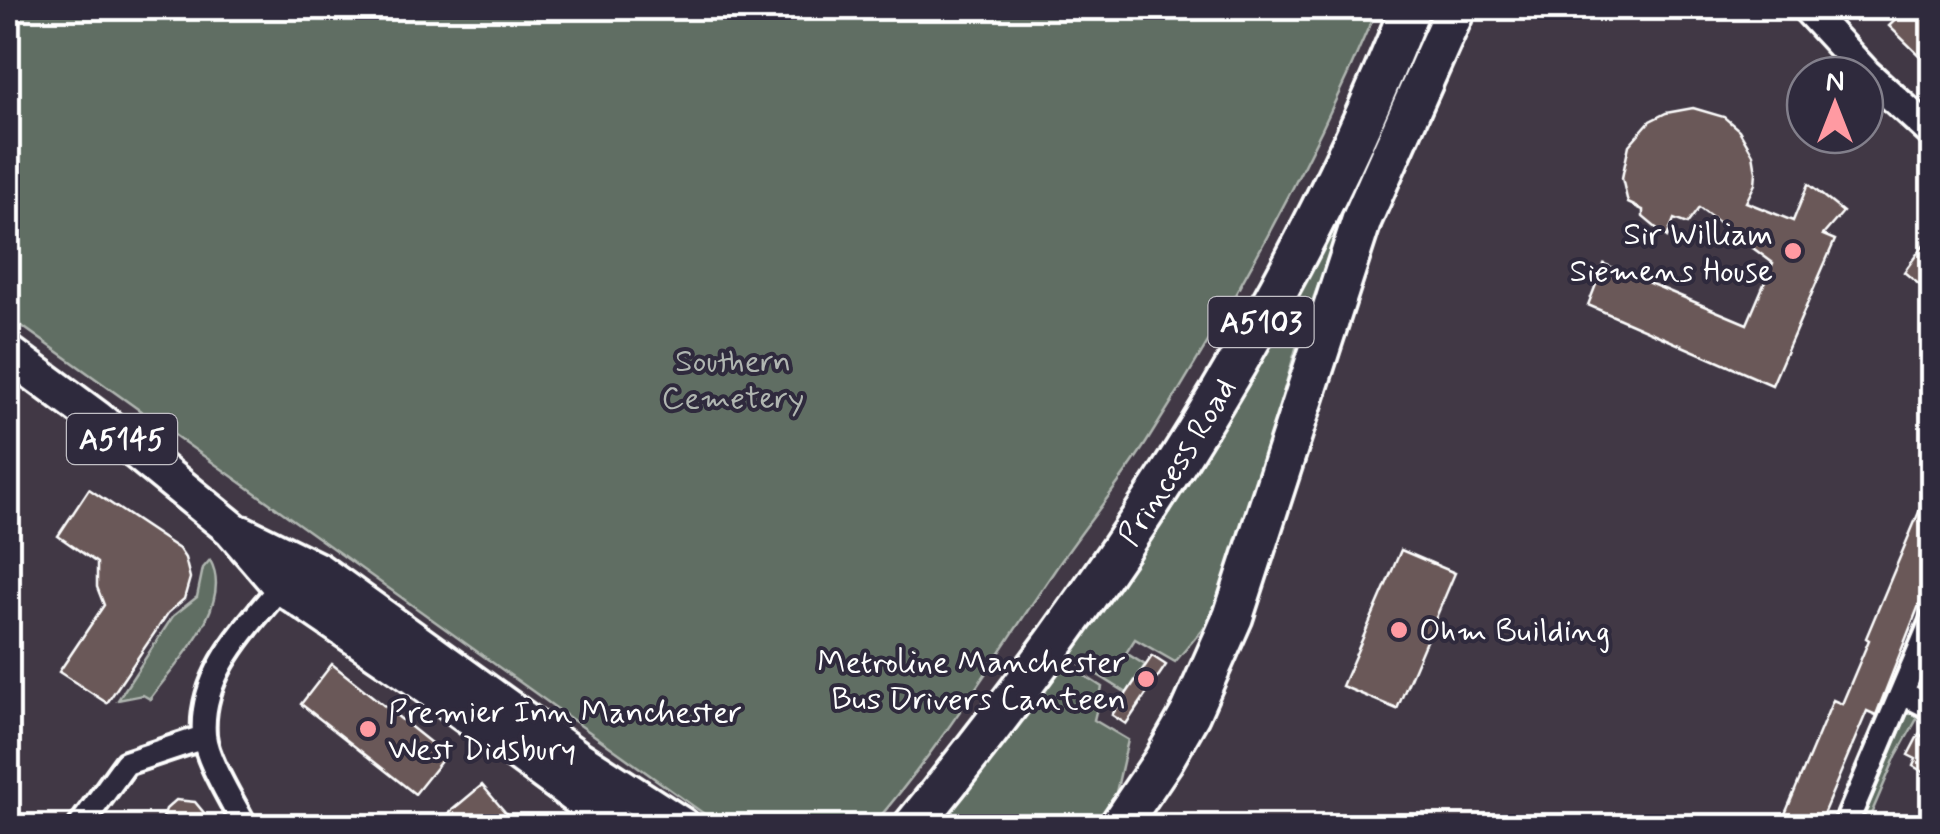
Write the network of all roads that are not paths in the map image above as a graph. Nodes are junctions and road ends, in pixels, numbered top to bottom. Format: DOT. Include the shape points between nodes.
graph roads {
  1 [pos="1410,8"];
  2 [pos="1456,8"];
  3 [pos="1806,8"];
  4 [pos="1932,133"];
  5 [pos="8,353"];
  6 [pos="292,574"];
  7 [pos="1932,621"];
  8 [pos="1902,693"];
  9 [pos="1932,708"];
  10 [pos="204,737"];
  11 [pos="544,772"];
  12 [pos="612,782"];
  13 [pos="80,826"];
  14 [pos="245,826"];
  15 [pos="574,826"];
  16 [pos="615,826"];
  17 [pos="682,826"];
  18 [pos="913,826"];
  19 [pos="1119,826"];
  20 [pos="1845,826"];
  1 -- 18 [label="highway, Princess Road / A5103" via="1378,89 1269,308 1074,616"];
  2 -- 19 [label="highway, A5103" via="1362,219 1233,617 1183,726"];
  3 -- 4 [label="street"];
  5 -- 6 [label="main road, A5145"];
  6 -- 10 [label="street" via="218,668"];
  6 -- 11 [label="main road, A5145" via="418,680"];
  6 -- 12 [label="main road, A5145"];
  7 -- 8 [label="street"];
  8 -- 9 [label="street"];
  8 -- 20 [label="street"];
  10 -- 13 [label="street" via="126,763"];
  10 -- 14 [label="street"];
  11 -- 15 [label="main road, A5145"];
  11 -- 16 [label="main road, A5145"];
  12 -- 16 [label="main road, A5145"];
  12 -- 17 [label="main road, A5145"];
}
